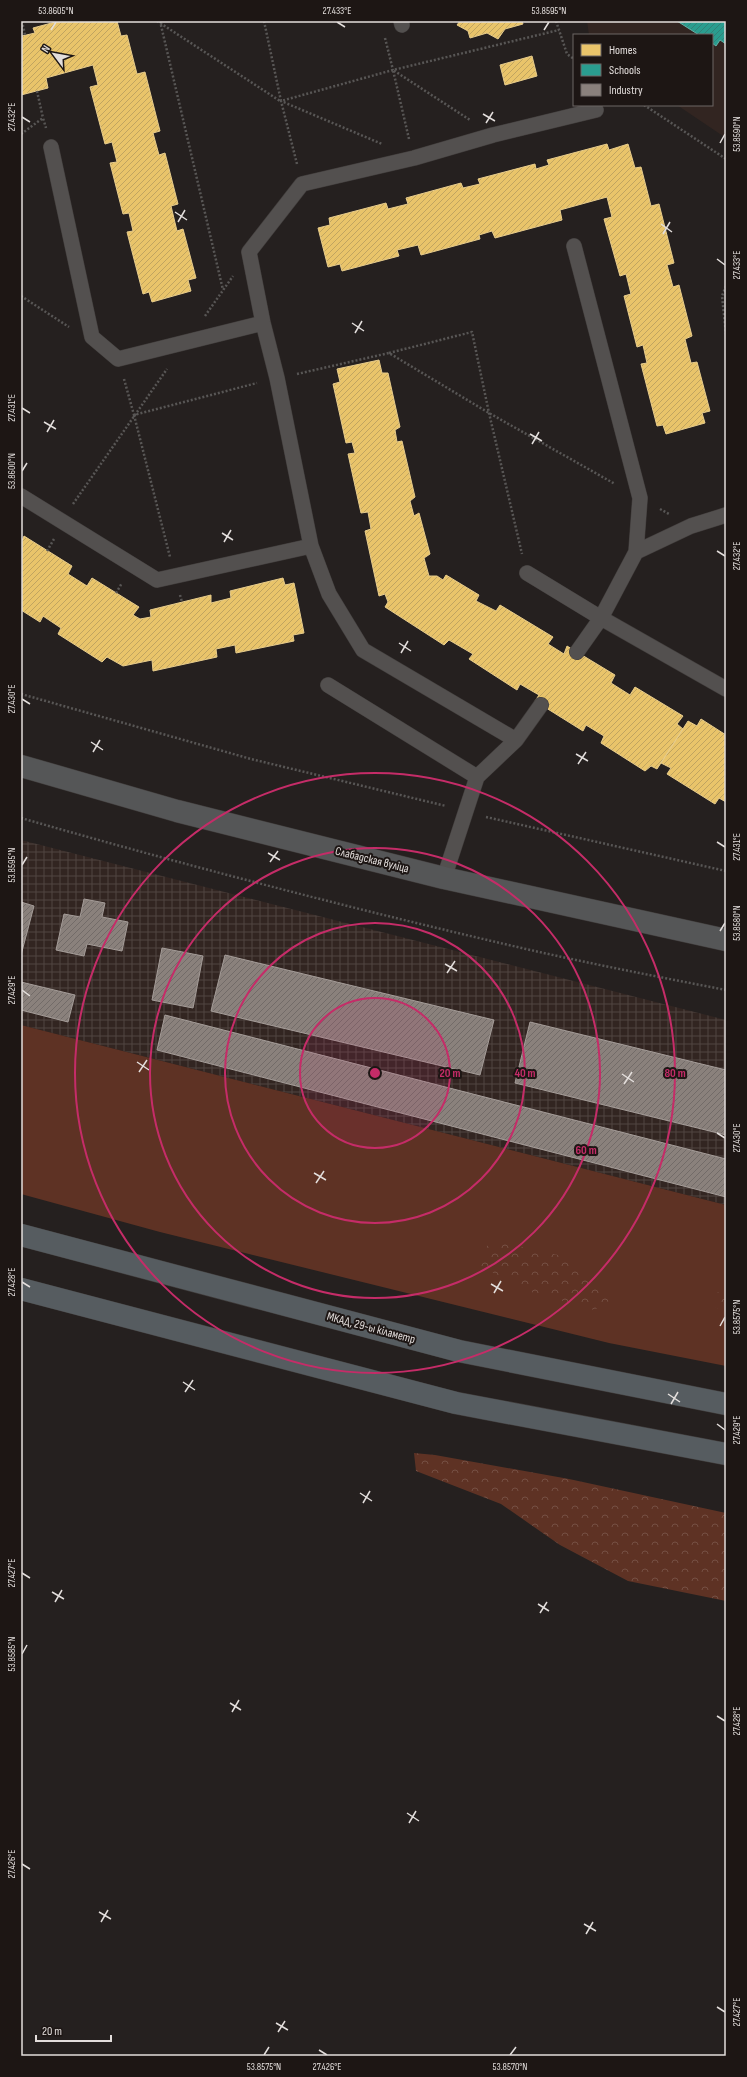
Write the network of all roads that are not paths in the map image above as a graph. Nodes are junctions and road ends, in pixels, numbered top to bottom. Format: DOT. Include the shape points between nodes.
graph roads {
  1 [pos="596,110"];
  2 [pos="51,147"];
  3 [pos="574,246"];
  4 [pos="262,324"];
  5 [pos="21,496"];
  6 [pos="726,515"];
  7 [pos="311,546"];
  8 [pos="636,552"];
  9 [pos="527,573"];
  10 [pos="601,618"];
  11 [pos="577,652"];
  12 [pos="328,685"];
  13 [pos="726,689"];
  14 [pos="541,705"];
  15 [pos="516,740"];
  16 [pos="21,766"];
  17 [pos="477,777"];
  18 [pos="444,878"];
  19 [pos="726,940"];
  20 [pos="21,1235"];
  21 [pos="21,1289"];
  22 [pos="726,1404"];
  23 [pos="726,1454"];
  1 -- 4 [label="lane" via="414,158 302,184 249,252"];
  2 -- 4 [label="lane" via="92,336 118,359"];
  3 -- 8 [label="lane" via="640,498"];
  4 -- 7 [label="lane" via="277,378"];
  5 -- 7 [label="lane" via="157,580"];
  6 -- 8 [label="lane" via="691,526"];
  7 -- 15 [label="lane" via="329,594 362,650"];
  8 -- 10 [label="lane"];
  9 -- 10 [label="lane"];
  10 -- 11 [label="lane"];
  10 -- 13 [label="lane"];
  12 -- 17 [label="lane"];
  14 -- 15 [label="lane"];
  15 -- 17 [label="lane"];
  16 -- 18 [label="main road, Слабадская вуліца" via="177,811"];
  17 -- 18 [label="lane"];
  18 -- 19 [label="main road, Слабадская вуліца"];
  20 -- 22 [label="highway, МКАД, 29-ы кіламетр" via="459,1351"];
  21 -- 23 [label="highway" via="456,1403"];
}
